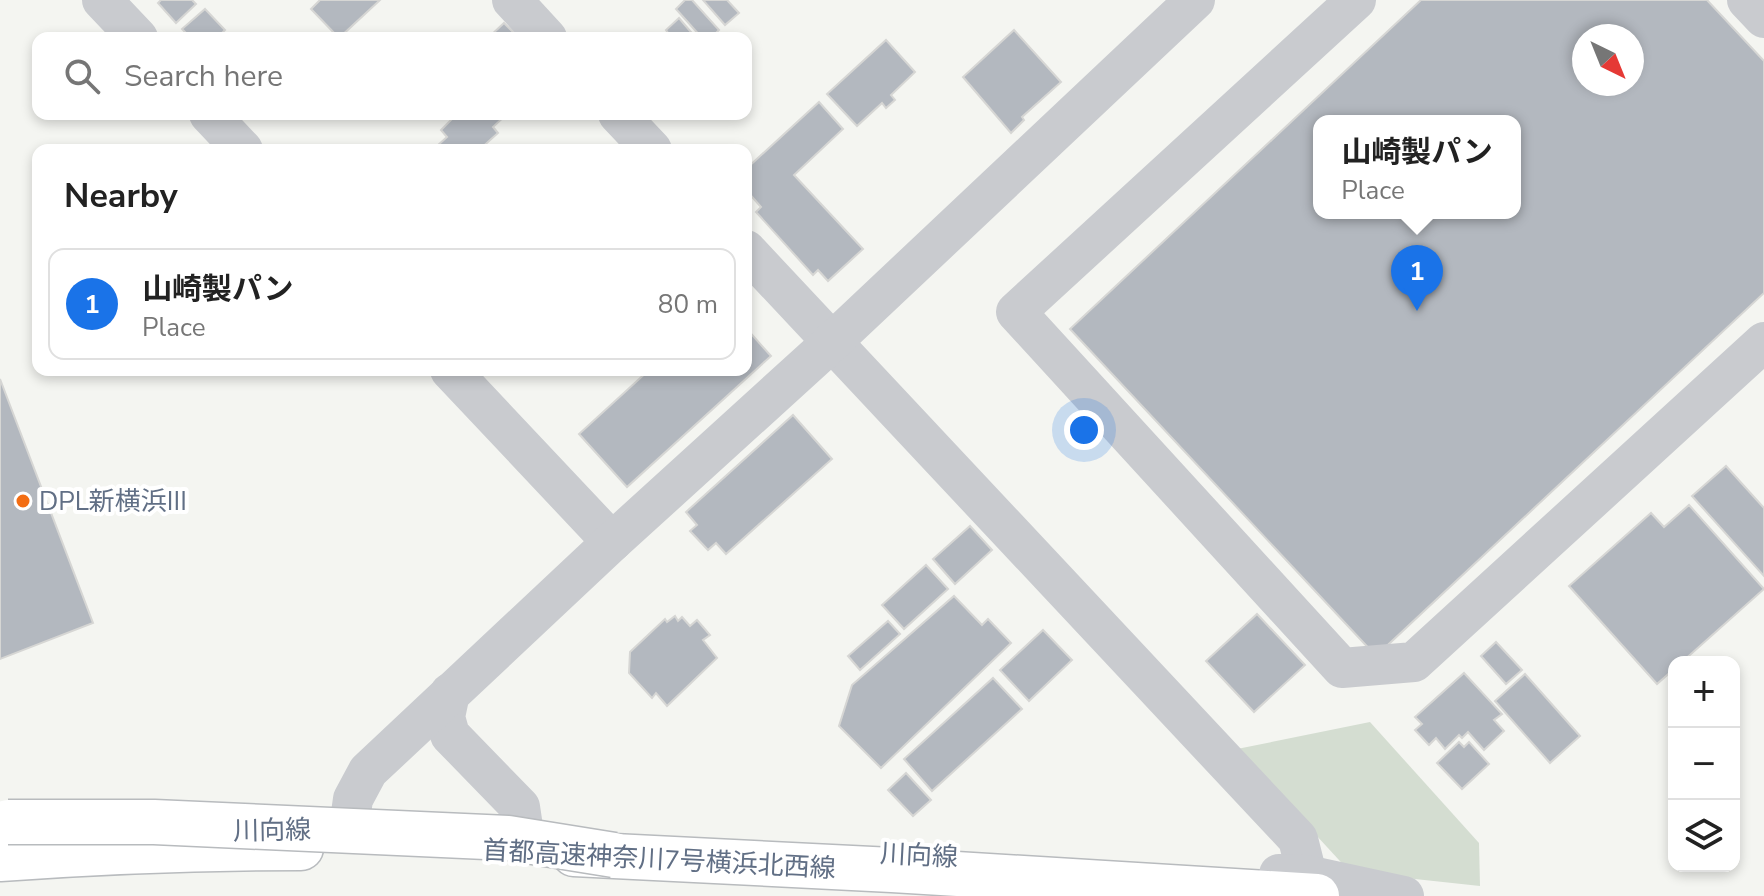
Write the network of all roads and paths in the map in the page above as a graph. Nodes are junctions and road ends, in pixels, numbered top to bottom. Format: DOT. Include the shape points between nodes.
graph roads {
  1 [pos="102,0"];
  2 [pos="512,0"];
  3 [pos="1195,0"];
  4 [pos="1356,0"];
  5 [pos="1747,0"];
  6 [pos="1764,18"];
  7 [pos="132,32"];
  8 [pos="541,32"];
  9 [pos="215,120"];
  10 [pos="624,120"];
  11 [pos="237,144"];
  12 [pos="646,144"];
  13 [pos="752,256"];
  14 [pos="832,342"];
  15 [pos="1764,342"];
  16 [pos="456,376"];
  17 [pos="612,542"];
  18 [pos="450,693"];
  19 [pos="0,823"];
  20 [pos="349,828"];
  21 [pos="524,834"];
  22 [pos="0,841"];
  23 [pos="614,855"];
  24 [pos="0,859"];
  25 [pos="1312,886"];
  26 [pos="1404,896"];
  1 -- 7 [label="street"];
  2 -- 8 [label="street"];
  3 -- 14 [label="street"];
  4 -- 15 [label="street" via="1016,312 1342,668 1414,662"];
  5 -- 6 [label="street"];
  9 -- 11 [label="street"];
  10 -- 12 [label="street"];
  13 -- 14 [label="street"];
  14 -- 17 [label="street"];
  14 -- 25 [label="street" via="1298,839"];
  16 -- 17 [label="street"];
  17 -- 18 [label="street"];
  18 -- 20 [label="street" via="368,771 353,799"];
  18 -- 21 [label="street" via="445,717 450,735 520,807"];
  19 -- 23 [label="highway, bridge" via="154,822 508,838"];
  20 -- 21 [label="street, 川向線"];
  20 -- 22 [label="street, 川向線"];
  21 -- 25 [label="street, 川向線"];
  23 -- 24 [label="highway, 首都高速神奈川7号横浜北西線, bridge" via="228,848"];
  23 -- 25 [label="highway, 首都高速神奈川7号横浜北西線"];
  25 -- 26 [label="street, 川向線"];
}
